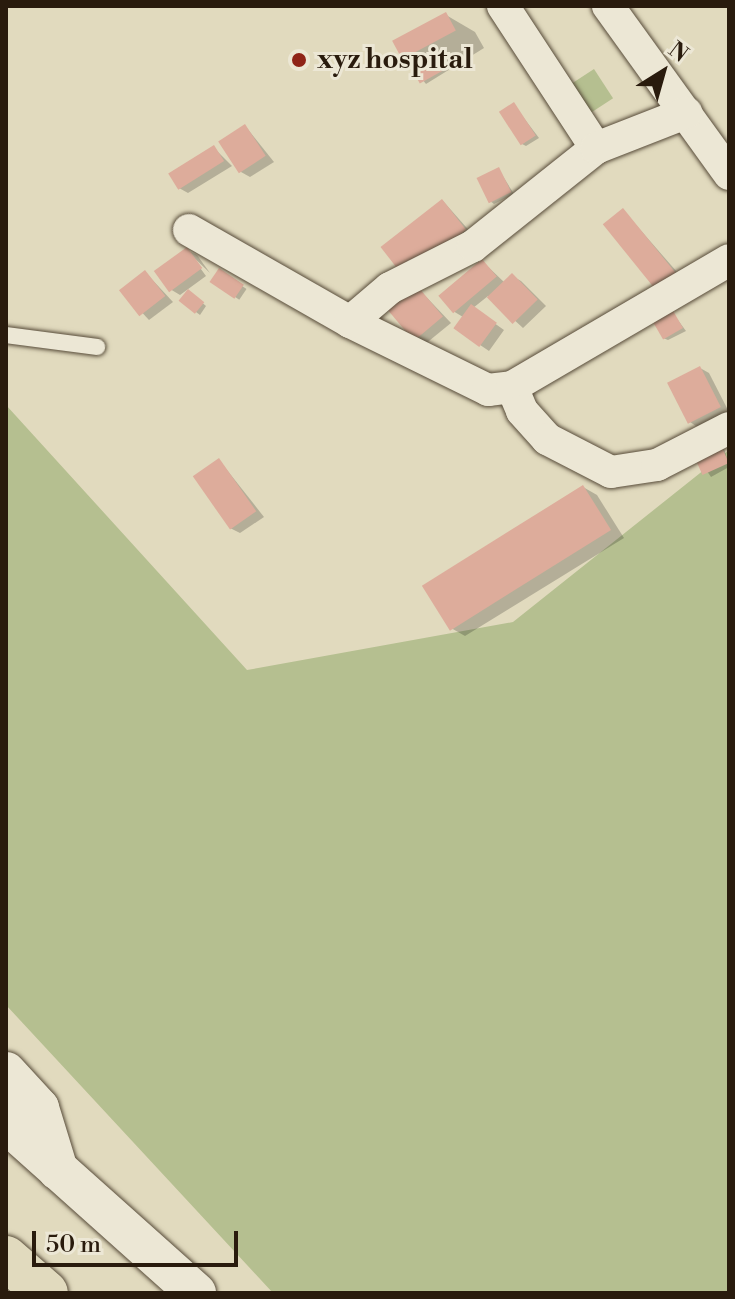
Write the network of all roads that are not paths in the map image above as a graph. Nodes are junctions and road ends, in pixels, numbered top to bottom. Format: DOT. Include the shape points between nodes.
graph roads {
  1 [pos="503,6"];
  2 [pos="608,6"];
  3 [pos="686,113"];
  4 [pos="596,148"];
  5 [pos="729,174"];
  6 [pos="189,230"];
  7 [pos="729,260"];
  8 [pos="350,322"];
  9 [pos="6,335"];
  10 [pos="97,347"];
  11 [pos="512,387"];
  12 [pos="729,428"];
  13 [pos="6,1072"];
  14 [pos="6,1123"];
  15 [pos="58,1170"];
  16 [pos="6,1258"];
  17 [pos="46,1293"];
  18 [pos="196,1293"];
  1 -- 4 [label="street"];
  2 -- 3 [label="street"];
  3 -- 4 [label="street"];
  3 -- 5 [label="street"];
  4 -- 8 [label="street" via="473,246 390,288"];
  6 -- 8 [label="street"];
  7 -- 11 [label="street"];
  8 -- 11 [label="street" via="460,379 488,390"];
  9 -- 10 [label="lane"];
  11 -- 12 [label="street" via="522,411 547,439 611,472 657,465"];
  13 -- 15 [label="street" via="39,1108"];
  14 -- 15 [label="street"];
  15 -- 18 [label="street"];
  16 -- 17 [label="highway"];
}
